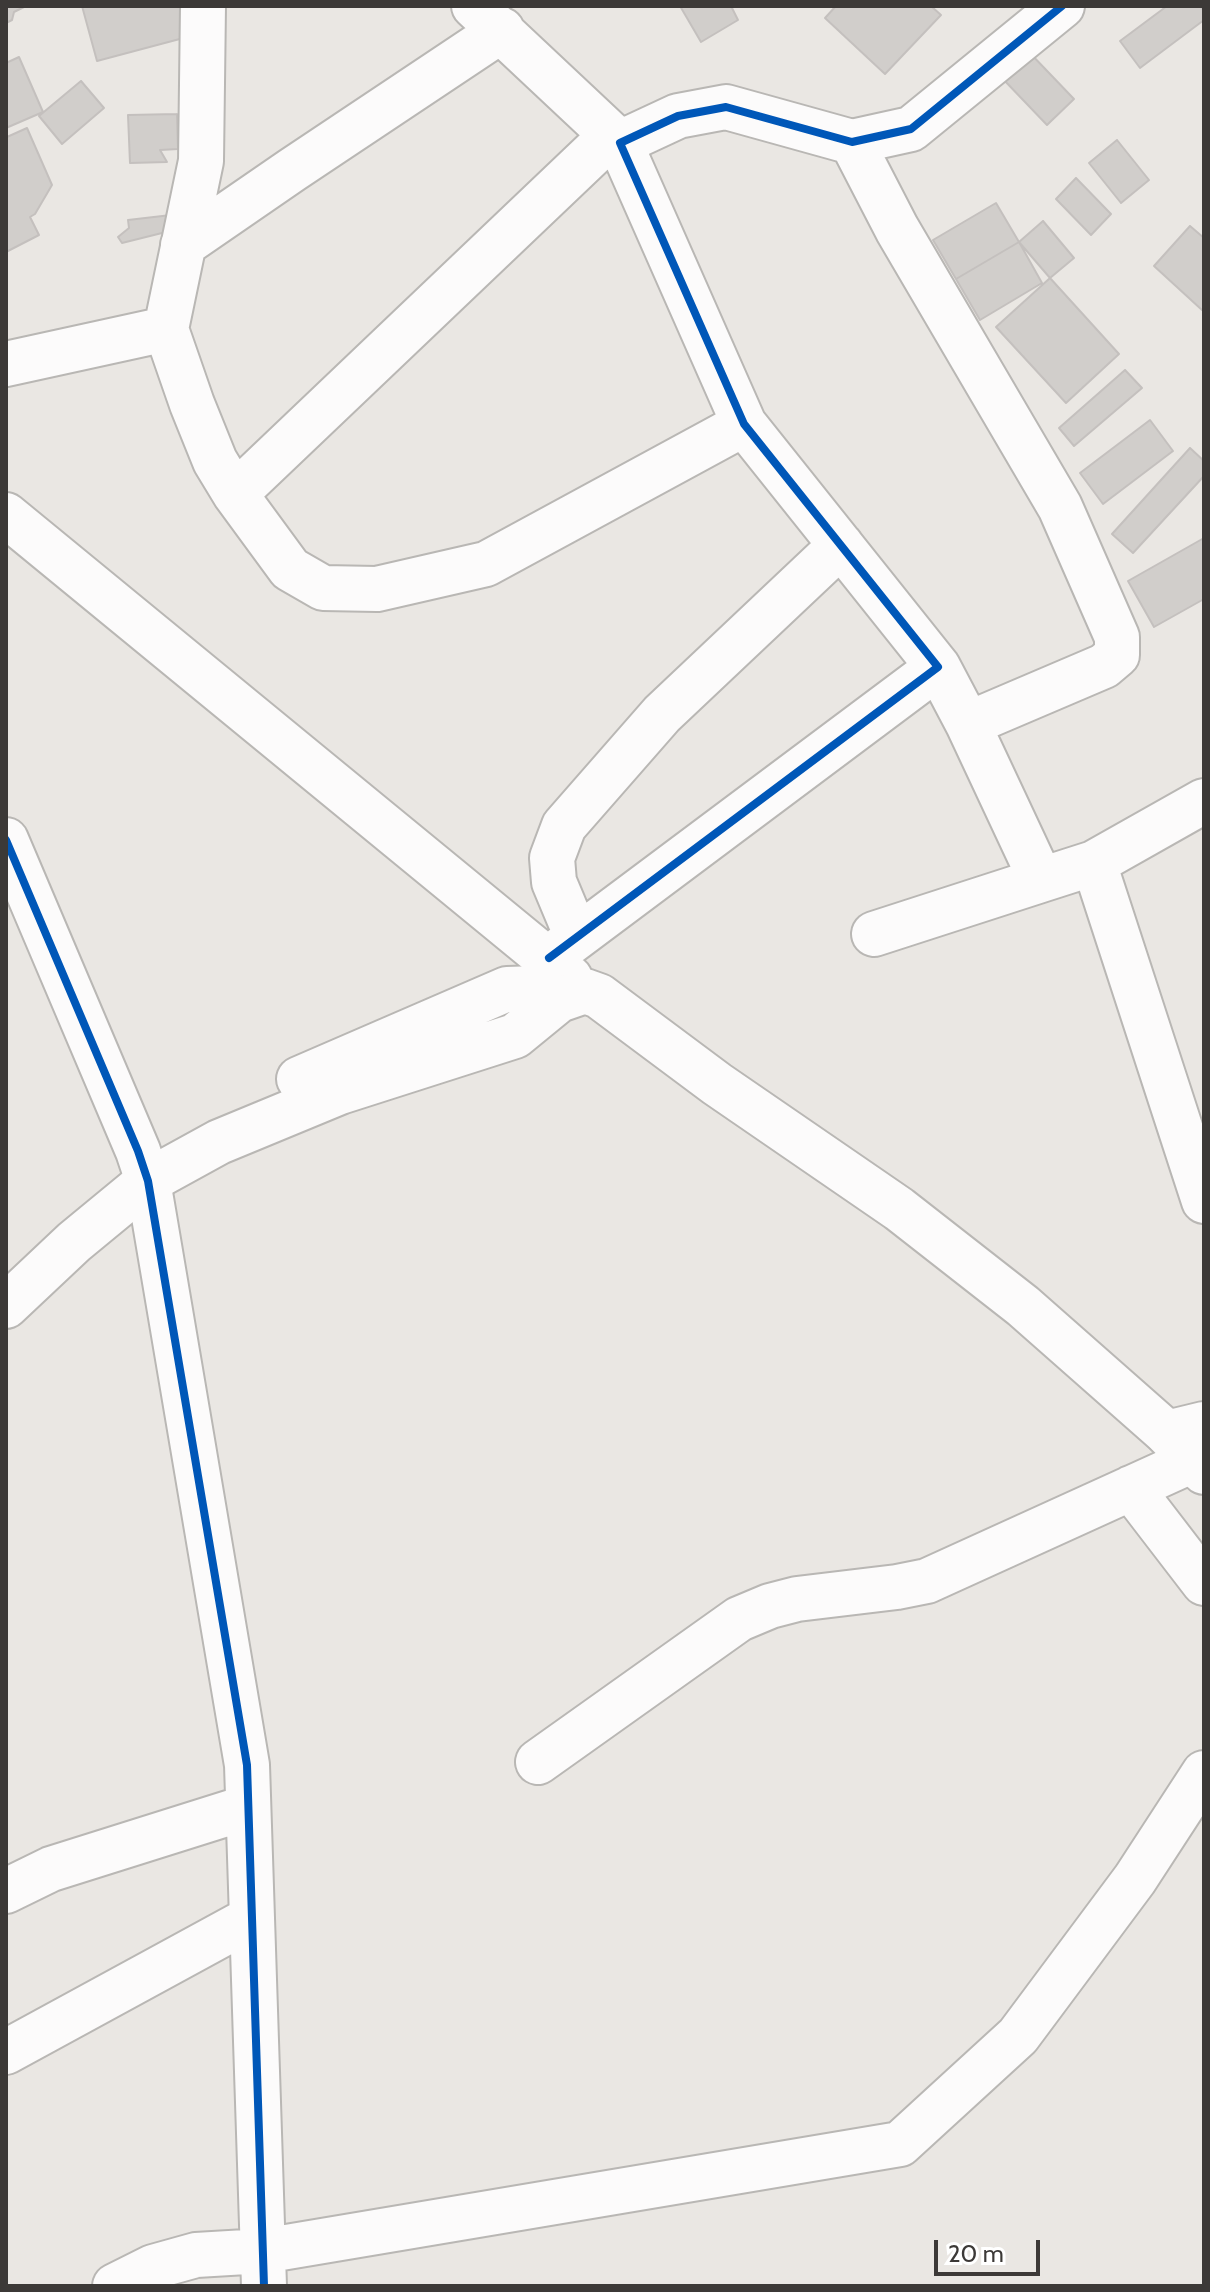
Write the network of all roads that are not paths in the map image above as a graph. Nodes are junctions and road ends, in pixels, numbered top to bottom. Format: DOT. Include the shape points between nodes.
graph roads {
  1 [pos="203,6"];
  2 [pos="1062,6"];
  3 [pos="488,18"];
  4 [pos="616,139"];
  5 [pos="852,142"];
  6 [pos="183,245"];
  7 [pos="166,329"];
  8 [pos="6,364"];
  9 [pos="744,424"];
  10 [pos="235,494"];
  11 [pos="6,515"];
  12 [pos="841,545"];
  13 [pos="938,667"];
  14 [pos="968,724"];
  15 [pos="1204,801"];
  16 [pos="6,840"];
  17 [pos="1094,863"];
  18 [pos="1041,880"];
  19 [pos="874,934"];
  20 [pos="567,972"];
  21 [pos="1196,1149"];
  22 [pos="143,1166"];
  23 [pos="1204,1201"];
  24 [pos="6,1271"];
  25 [pos="6,1306"];
  26 [pos="1192,1448"];
  27 [pos="1131,1488"];
  28 [pos="1204,1583"];
  29 [pos="538,1762"];
  30 [pos="1204,1773"];
  31 [pos="248,1807"];
  32 [pos="6,1891"];
  33 [pos="252,1918"];
  34 [pos="6,2052"];
  35 [pos="264,2268"];
  36 [pos="115,2286"];
  1 -- 6 [label="street" via="201,161"];
  2 -- 5 [label="street" via="911,129"];
  3 -- 4 [label="street"];
  3 -- 6 [label="street" via="292,170"];
  4 -- 5 [label="street" via="678,116 726,107"];
  4 -- 9 [label="street"];
  4 -- 10 [label="street"];
  5 -- 14 [label="street" via="1060,507 1117,637 1117,655 1104,666"];
  6 -- 7 [label="street"];
  7 -- 8 [label="street"];
  7 -- 10 [label="street" via="215,461"];
  9 -- 10 [label="street" via="486,564 377,589 323,588 290,569"];
  9 -- 12 [label="street"];
  11 -- 20 [label="street"];
  12 -- 13 [label="street"];
  12 -- 20 [label="street" via="662,714 564,826 552,858"];
  13 -- 14 [label="street"];
  13 -- 20 [label="street"];
  14 -- 18 [label="street"];
  15 -- 17 [label="street"];
  16 -- 22 [label="street"];
  17 -- 18 [label="street"];
  17 -- 21 [label="street"];
  18 -- 19 [label="street"];
  20 -- 22 [label="street" via="539,988 507,989 443,1015"];
  20 -- 26 [label="street" via="717,1084 899,1209"];
  21 -- 23 [label="street"];
  22 -- 24 [label="street" via="99,1185"];
  22 -- 25 [label="street"];
  22 -- 31 [label="street" via="247,1765"];
  26 -- 27 [label="street"];
  27 -- 28 [label="street"];
  27 -- 29 [label="street" via="927,1581 797,1599 739,1619"];
  30 -- 35 [label="street" via="1135,1879 1018,2036 900,2144"];
  31 -- 32 [label="street" via="51,1869"];
  31 -- 33 [label="street"];
  33 -- 34 [label="street"];
  33 -- 35 [label="street"];
  35 -- 36 [label="street" via="196,2255 153,2267"];
}
